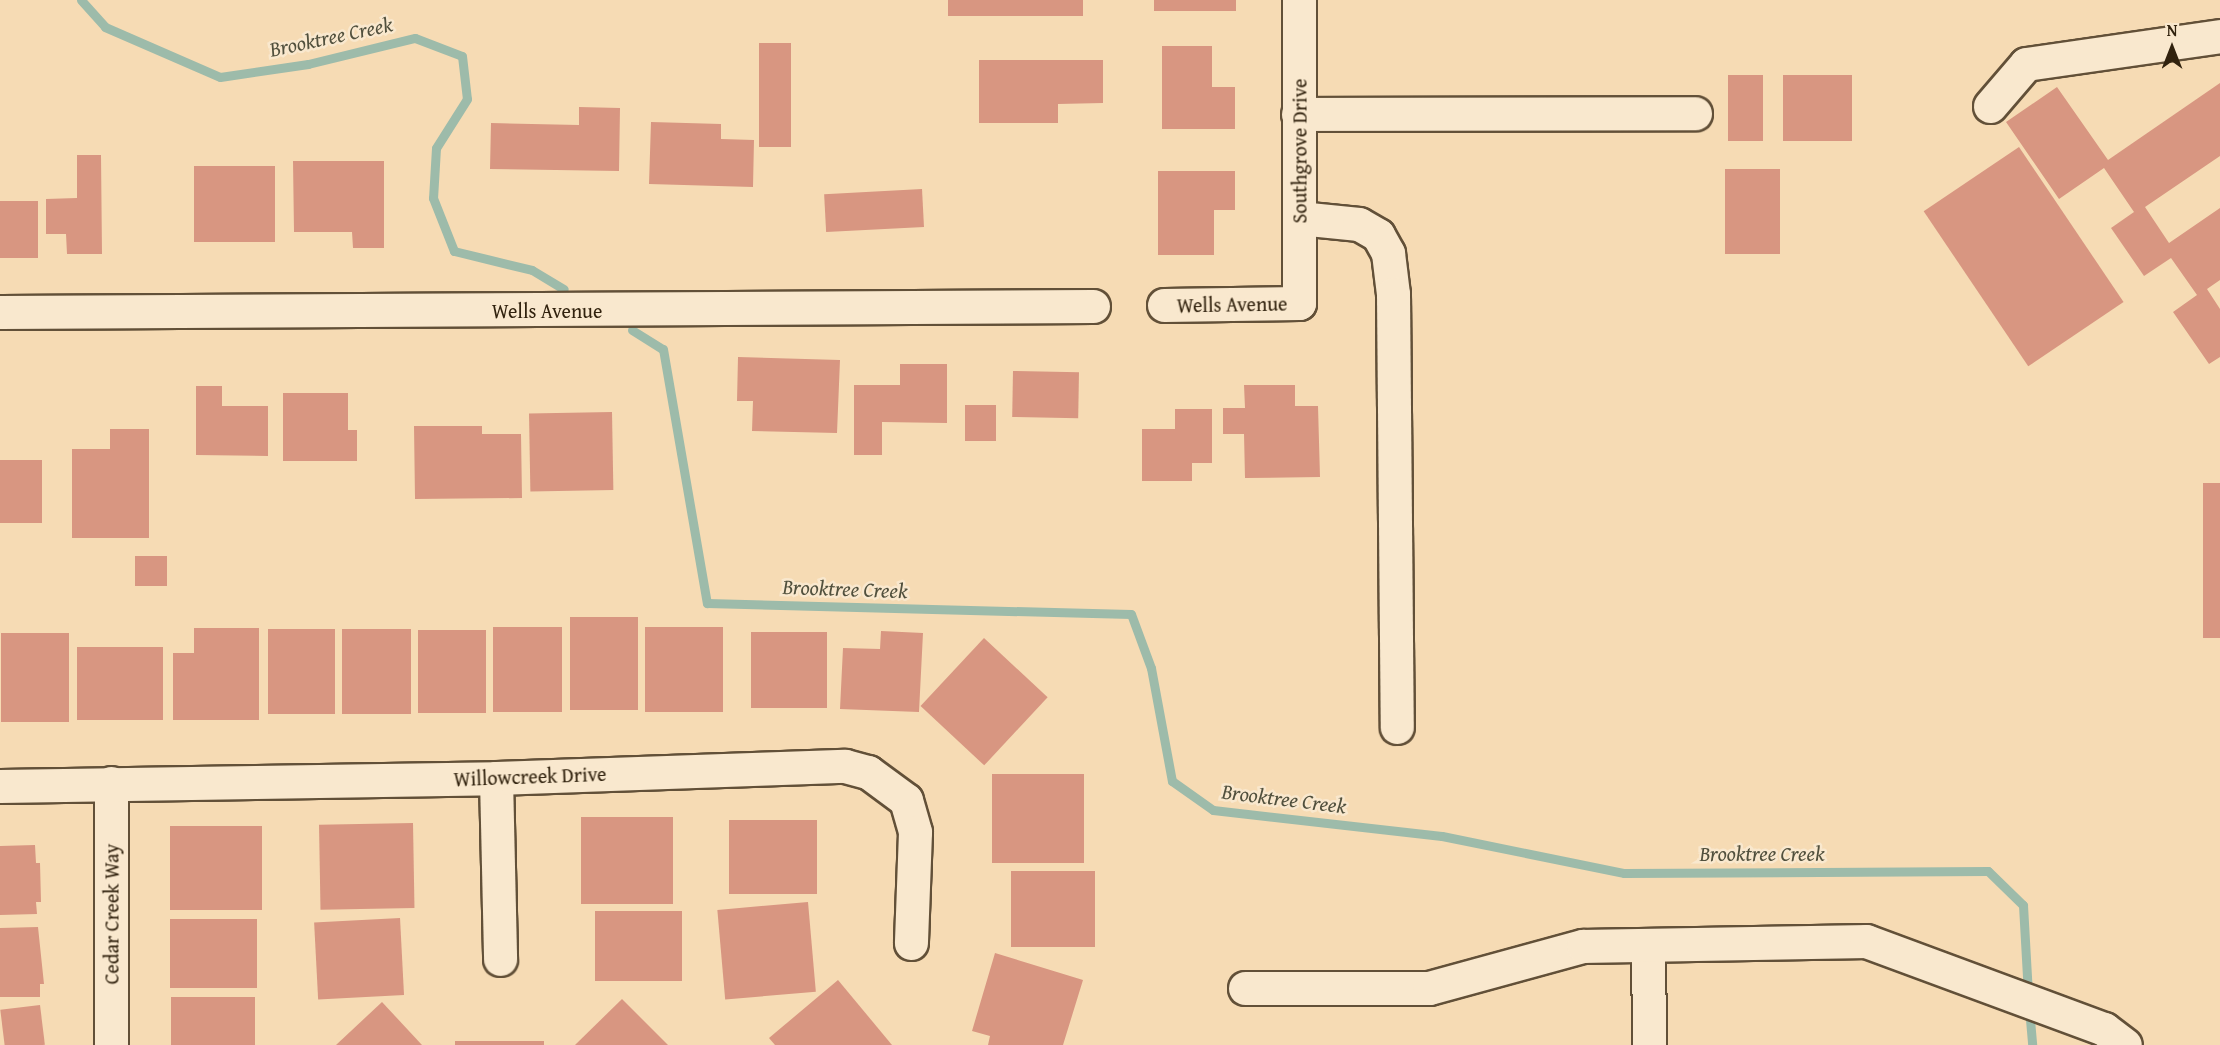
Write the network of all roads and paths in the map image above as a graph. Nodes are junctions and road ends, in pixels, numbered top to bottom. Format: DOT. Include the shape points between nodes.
graph roads {
  1 [pos="1299,0"];
  2 [pos="2220,36"];
  3 [pos="1990,106"];
  4 [pos="1695,113"];
  5 [pos="1299,114"];
  6 [pos="1299,219"];
  7 [pos="1299,303"];
  8 [pos="1164,304"];
  9 [pos="1093,306"];
  10 [pos="0,312"];
  11 [pos="1397,727"];
  12 [pos="496,778"];
  13 [pos="111,783"];
  14 [pos="0,786"];
  15 [pos="911,943"];
  16 [pos="1648,945"];
  17 [pos="500,959"];
  18 [pos="1245,988"];
  19 [pos="111,1045"];
  20 [pos="1649,1045"];
  21 [pos="2125,1045"];
  1 -- 5 [label="street, Southgrove Drive"];
  2 -- 3 [label="street" via="2026,64"];
  4 -- 5 [label="street"];
  5 -- 6 [label="street, Southgrove Drive"];
  6 -- 7 [label="street, Southgrove Drive"];
  6 -- 11 [label="street" via="1359,224 1378,235 1388,253 1393,294"];
  7 -- 8 [label="street, Wells Avenue"];
  9 -- 10 [label="street, Wells Avenue"];
  12 -- 13 [label="street, Willowcreek Drive"];
  12 -- 15 [label="street, Willowcreek Drive" via="845,766 868,772 906,800 915,832"];
  12 -- 17 [label="street"];
  13 -- 14 [label="street, Willowcreek Drive"];
  13 -- 19 [label="street, Cedar Creek Way"];
  16 -- 18 [label="street" via="1583,946 1429,988"];
  16 -- 20 [label="street"];
  16 -- 21 [label="street" via="1866,941 2104,1029"];
}
